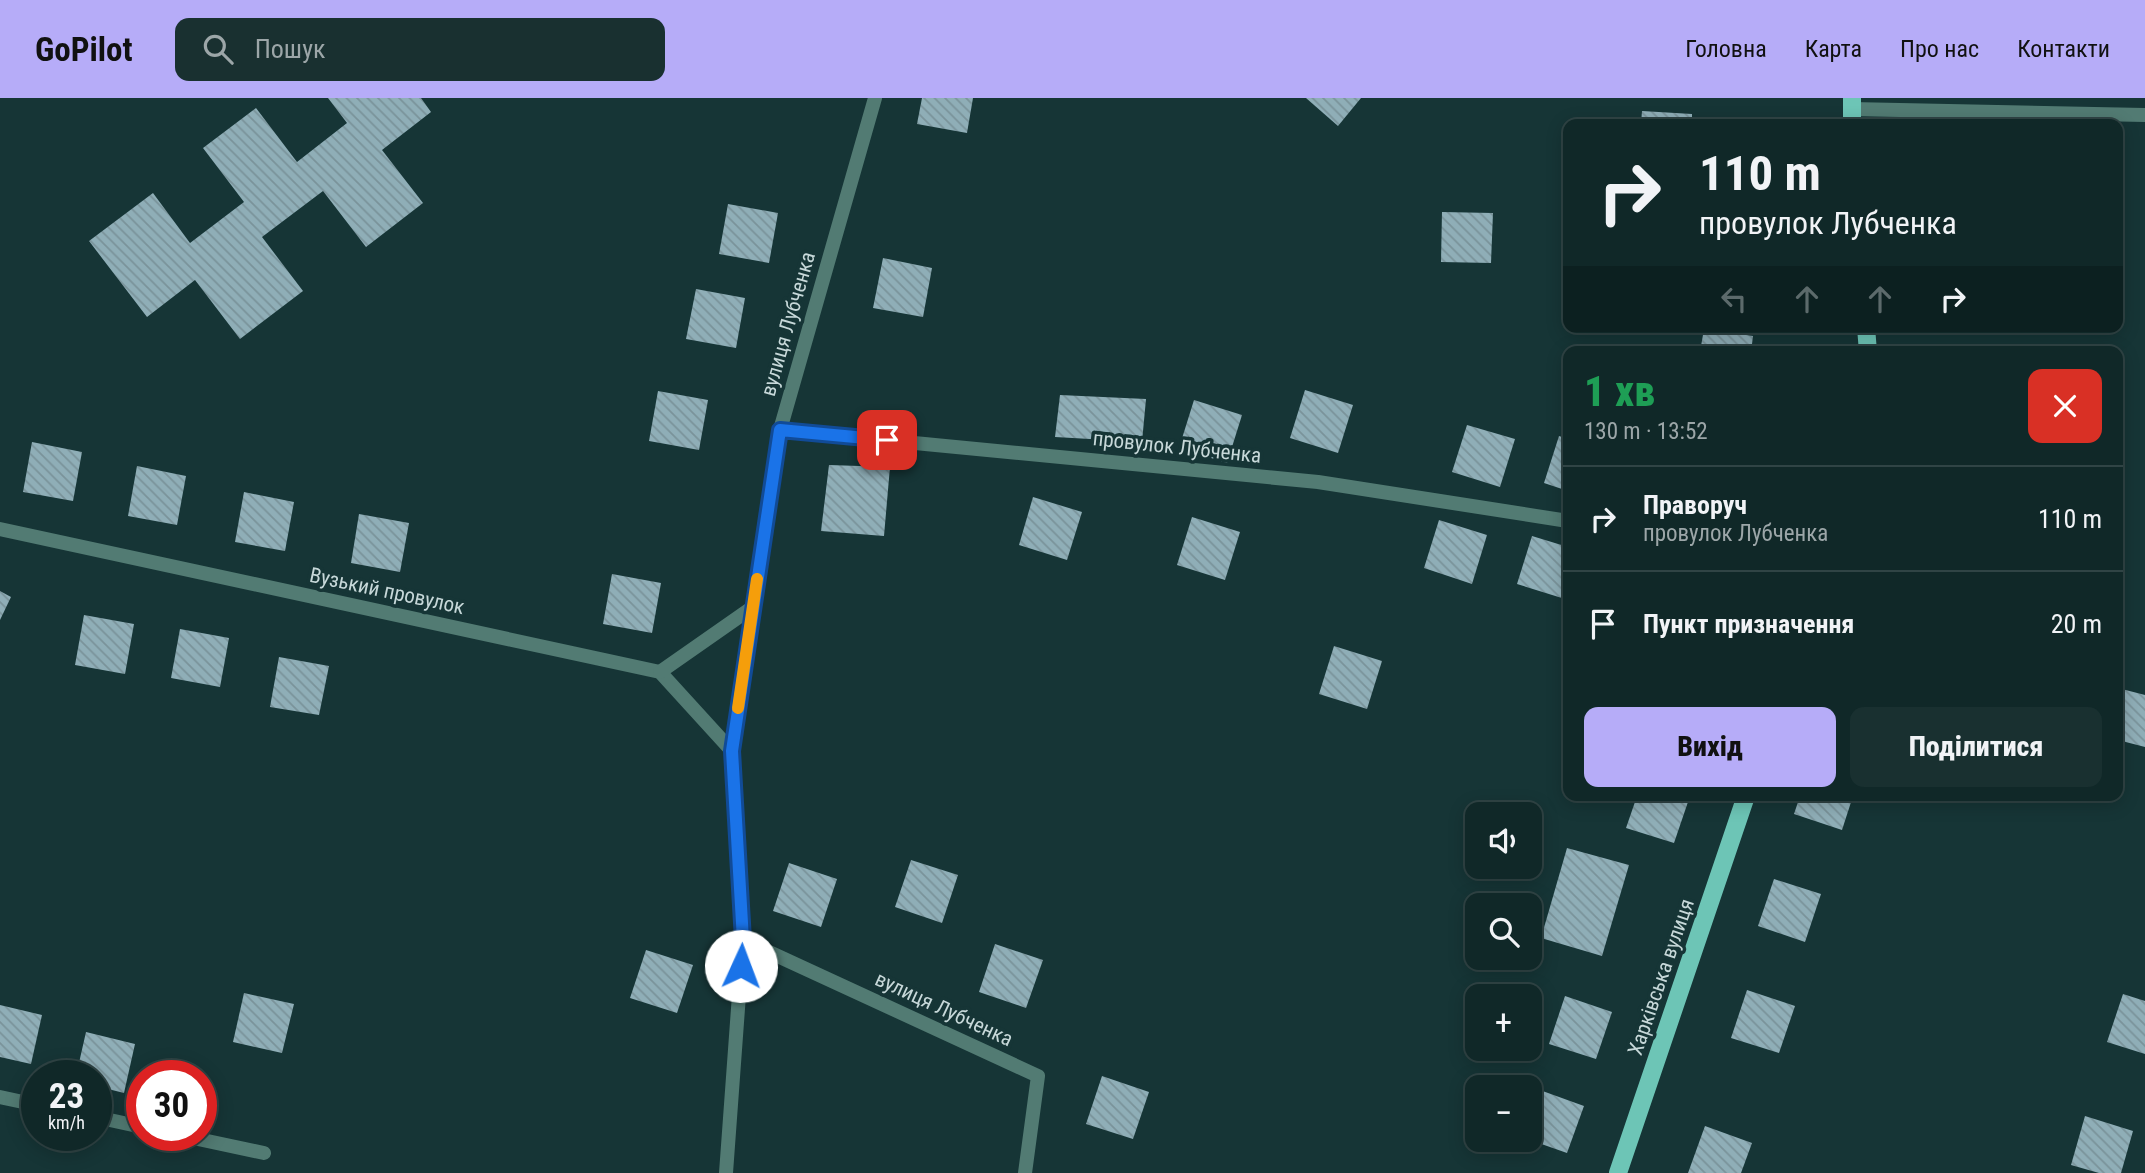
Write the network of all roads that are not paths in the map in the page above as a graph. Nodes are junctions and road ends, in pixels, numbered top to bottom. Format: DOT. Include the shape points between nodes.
graph roads {
  1 [pos="875,98"];
  2 [pos="1852,110"];
  3 [pos="2145,115"];
  4 [pos="780,430"];
  5 [pos="1563,520"];
  6 [pos="0,529"];
  7 [pos="753,607"];
  8 [pos="660,672"];
  9 [pos="732,751"];
  10 [pos="1744,801"];
  11 [pos="743,940"];
  12 [pos="0,1097"];
  13 [pos="21,1102"];
  14 [pos="217,1143"];
  15 [pos="264,1153"];
  16 [pos="726,1173"];
  17 [pos="1025,1173"];
  18 [pos="1618,1173"];
  1 -- 4 [label="street, вулиця Лубченка"];
  2 -- 3 [label="street"];
  4 -- 5 [label="street, провулок Лубченка" via="1318,482"];
  4 -- 7 [label="street, вулиця Лубченка"];
  6 -- 8 [label="street, Вузький провулок"];
  7 -- 8 [label="street"];
  7 -- 9 [label="street, вулиця Лубченка"];
  8 -- 9 [label="street"];
  9 -- 11 [label="street, вулиця Лубченка"];
  10 -- 18 [label="main road, Харківська вулиця"];
  11 -- 16 [label="street, вулиця Лубченка"];
  11 -- 17 [label="street, вулиця Лубченка" via="1038,1076"];
  12 -- 13 [label="street"];
  14 -- 15 [label="street"];
}
